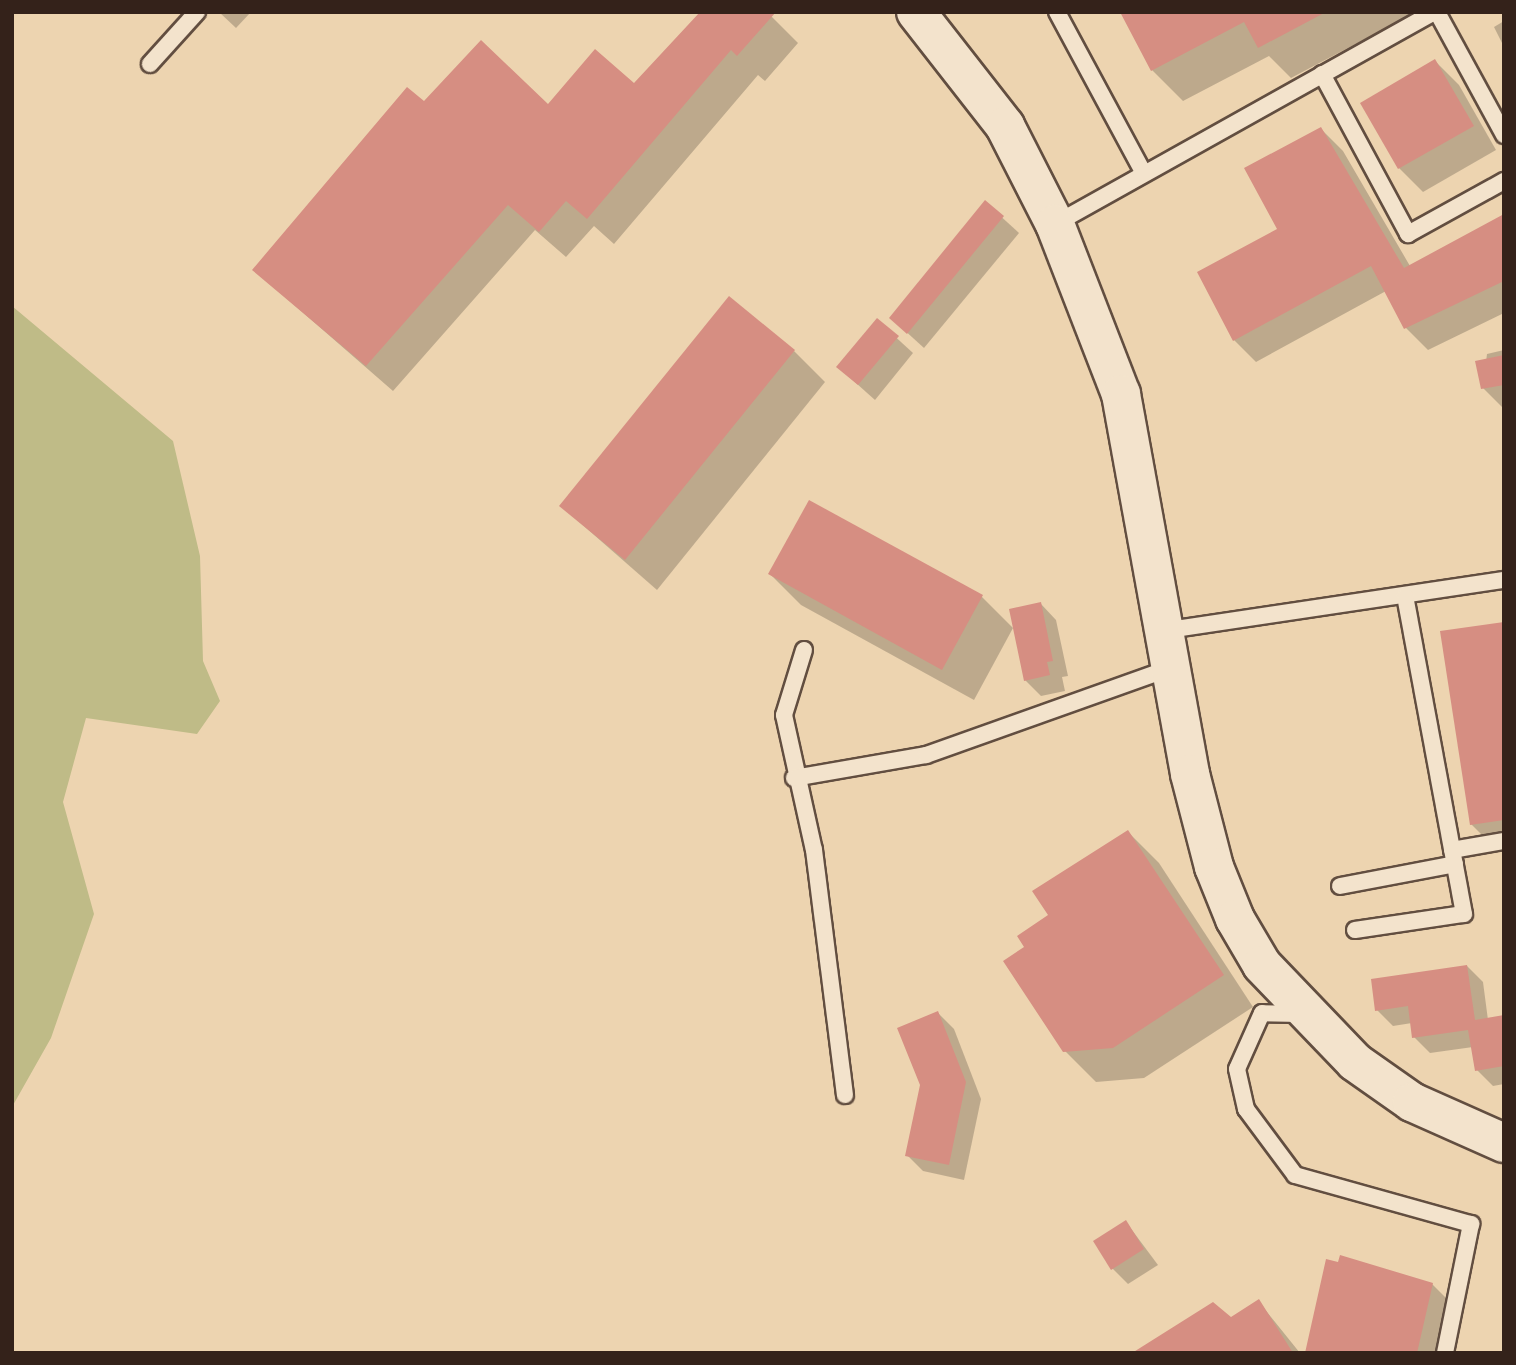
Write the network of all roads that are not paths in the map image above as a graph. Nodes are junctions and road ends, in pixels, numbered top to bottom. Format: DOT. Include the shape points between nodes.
graph roads {
  1 [pos="197,12"];
  2 [pos="916,12"];
  3 [pos="1057,12"];
  4 [pos="1436,12"];
  5 [pos="150,64"];
  6 [pos="1322,74"];
  7 [pos="1504,135"];
  8 [pos="1143,172"];
  9 [pos="1504,181"];
  10 [pos="1055,224"];
  11 [pos="1504,580"];
  12 [pos="1405,596"];
  13 [pos="1163,631"];
  14 [pos="804,650"];
  15 [pos="1167,668"];
  16 [pos="794,778"];
  17 [pos="1504,841"];
  18 [pos="1454,857"];
  19 [pos="1339,886"];
  20 [pos="1355,930"];
  21 [pos="1304,1014"];
  22 [pos="845,1095"];
  23 [pos="1504,1143"];
  24 [pos="1445,1353"];
  1 -- 5 [label="lane"];
  2 -- 10 [label="street" via="1005,126"];
  3 -- 8 [label="lane"];
  4 -- 6 [label="lane"];
  4 -- 7 [label="lane"];
  6 -- 8 [label="lane"];
  6 -- 9 [label="lane" via="1408,234"];
  8 -- 10 [label="lane"];
  10 -- 13 [label="street" via="1121,394"];
  11 -- 12 [label="lane"];
  12 -- 13 [label="lane"];
  12 -- 18 [label="lane"];
  13 -- 15 [label="street"];
  14 -- 16 [label="lane" via="784,715"];
  15 -- 16 [label="lane" via="926,755"];
  15 -- 21 [label="street" via="1214,867 1262,965"];
  16 -- 22 [label="lane" via="814,850"];
  17 -- 18 [label="lane"];
  18 -- 19 [label="lane"];
  18 -- 20 [label="lane" via="1464,914"];
  21 -- 23 [label="street" via="1412,1102"];
  21 -- 24 [label="lane" via="1262,1013 1237,1069 1246,1109 1295,1175 1471,1224"];
}
